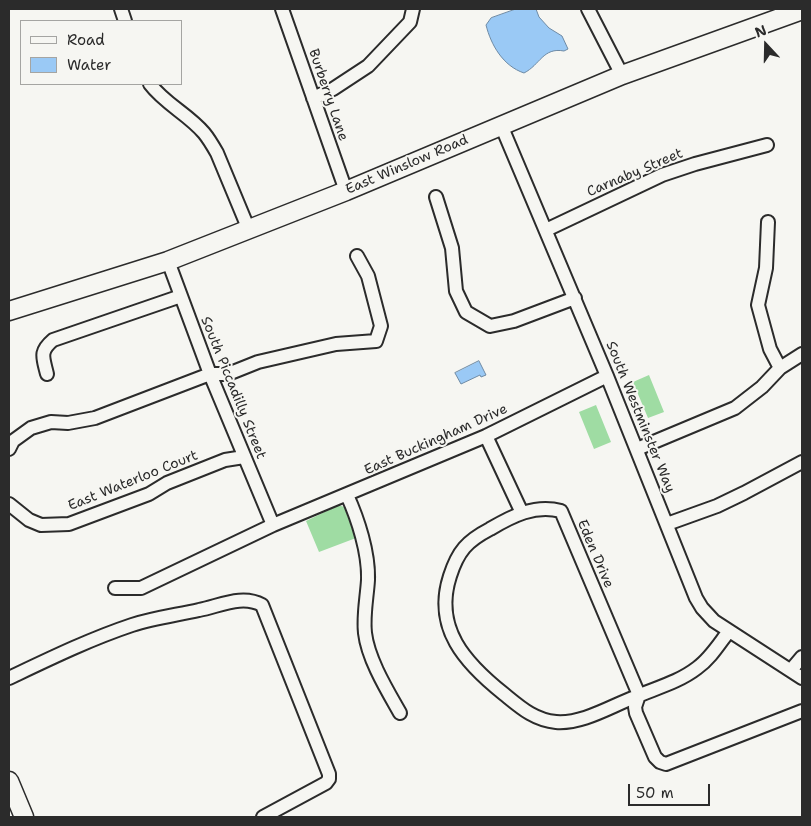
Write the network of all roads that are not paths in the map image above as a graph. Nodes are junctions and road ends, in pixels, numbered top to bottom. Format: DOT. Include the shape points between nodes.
graph roads {
  1 [pos="282,9"];
  2 [pos="413,9"];
  3 [pos="588,9"];
  4 [pos="802,10"];
  5 [pos="622,75"];
  6 [pos="151,85"];
  7 [pos="313,98"];
  8 [pos="501,125"];
  9 [pos="767,145"];
  10 [pos="346,191"];
  11 [pos="436,197"];
  12 [pos="768,222"];
  13 [pos="249,230"];
  14 [pos="546,230"];
  15 [pos="357,256"];
  16 [pos="168,261"];
  17 [pos="181,296"];
  18 [pos="575,298"];
  19 [pos="9,310"];
  20 [pos="802,354"];
  21 [pos="780,368"];
  22 [pos="47,374"];
  23 [pos="210,374"];
  24 [pos="607,376"];
  25 [pos="486,436"];
  26 [pos="9,449"];
  27 [pos="637,449"];
  28 [pos="244,457"];
  29 [pos="802,462"];
  30 [pos="347,495"];
  31 [pos="9,504"];
  32 [pos="522,513"];
  33 [pos="667,524"];
  34 [pos="273,525"];
  35 [pos="115,588"];
  36 [pos="729,631"];
  37 [pos="802,657"];
  38 [pos="791,670"];
  39 [pos="9,678"];
  40 [pos="802,678"];
  41 [pos="639,695"];
  42 [pos="802,711"];
  43 [pos="400,713"];
  44 [pos="9,782"];
  45 [pos="24,817"];
  46 [pos="263,817"];
  1 -- 7 [label="street, Burberry Lane"];
  2 -- 7 [label="street" via="410,22 368,66"];
  3 -- 5 [label="street"];
  4 -- 5 [label="main road, East Winslow Road"];
  5 -- 8 [label="main road, East Winslow Road"];
  6 -- 13 [label="street" via="211,142"];
  7 -- 10 [label="street, Burberry Lane"];
  8 -- 10 [label="main road, East Winslow Road"];
  8 -- 14 [label="street, South Westminster Way"];
  9 -- 14 [label="street, Carnaby Street" via="662,175"];
  10 -- 13 [label="main road, East Winslow Road"];
  11 -- 18 [label="street" via="452,248 456,291 466,312 490,326 514,322"];
  12 -- 21 [label="street" via="766,268 758,305 770,349"];
  13 -- 16 [label="main road, East Winslow Road"];
  14 -- 18 [label="street, South Westminster Way"];
  15 -- 23 [label="street" via="368,276 381,326 376,341 336,344 258,362 228,374"];
  16 -- 17 [label="street, South Piccadilly Street"];
  16 -- 19 [label="main road, East Winslow Road"];
  17 -- 22 [label="street" via="53,340 44,348 42,356"];
  17 -- 23 [label="street, South Piccadilly Street"];
  18 -- 24 [label="street, South Westminster Way"];
  20 -- 21 [label="street"];
  21 -- 27 [label="street" via="735,408"];
  23 -- 26 [label="street" via="95,418 68,423 51,422 31,428 13,441"];
  23 -- 28 [label="street, South Piccadilly Street"];
  24 -- 25 [label="street, East Buckingham Drive"];
  24 -- 27 [label="street, South Westminster Way"];
  25 -- 30 [label="street, East Buckingham Drive"];
  25 -- 32 [label="street"];
  27 -- 33 [label="street, South Westminster Way"];
  28 -- 31 [label="street, East Waterloo Court" via="225,460 166,483 149,494 69,524 41,525"];
  28 -- 34 [label="street, South Piccadilly Street"];
  29 -- 33 [label="street" via="717,506"];
  30 -- 34 [label="street, East Buckingham Drive"];
  30 -- 43 [label="street" via="366,556 365,634 375,666"];
  32 -- 41 [label="street, Eden Drive" via="550,508 561,511"];
  32 -- 41 [label="street" via="475,537 463,548 454,564 444,592 445,615 466,660 528,713 543,720 577,720"];
  33 -- 36 [label="street, South Westminster Way" via="696,598 708,615"];
  34 -- 35 [label="street" via="141,588"];
  36 -- 38 [label="street, South Westminster Way"];
  36 -- 41 [label="street" via="697,668 672,683"];
  37 -- 38 [label="street"];
  38 -- 40 [label="street, South Westminster Way"];
  39 -- 46 [label="street" via="133,625 242,599 254,600 262,605 329,774 326,783"];
  41 -- 42 [label="street" via="636,713 655,757 666,764"];
  44 -- 45 [label="main road"];
}
